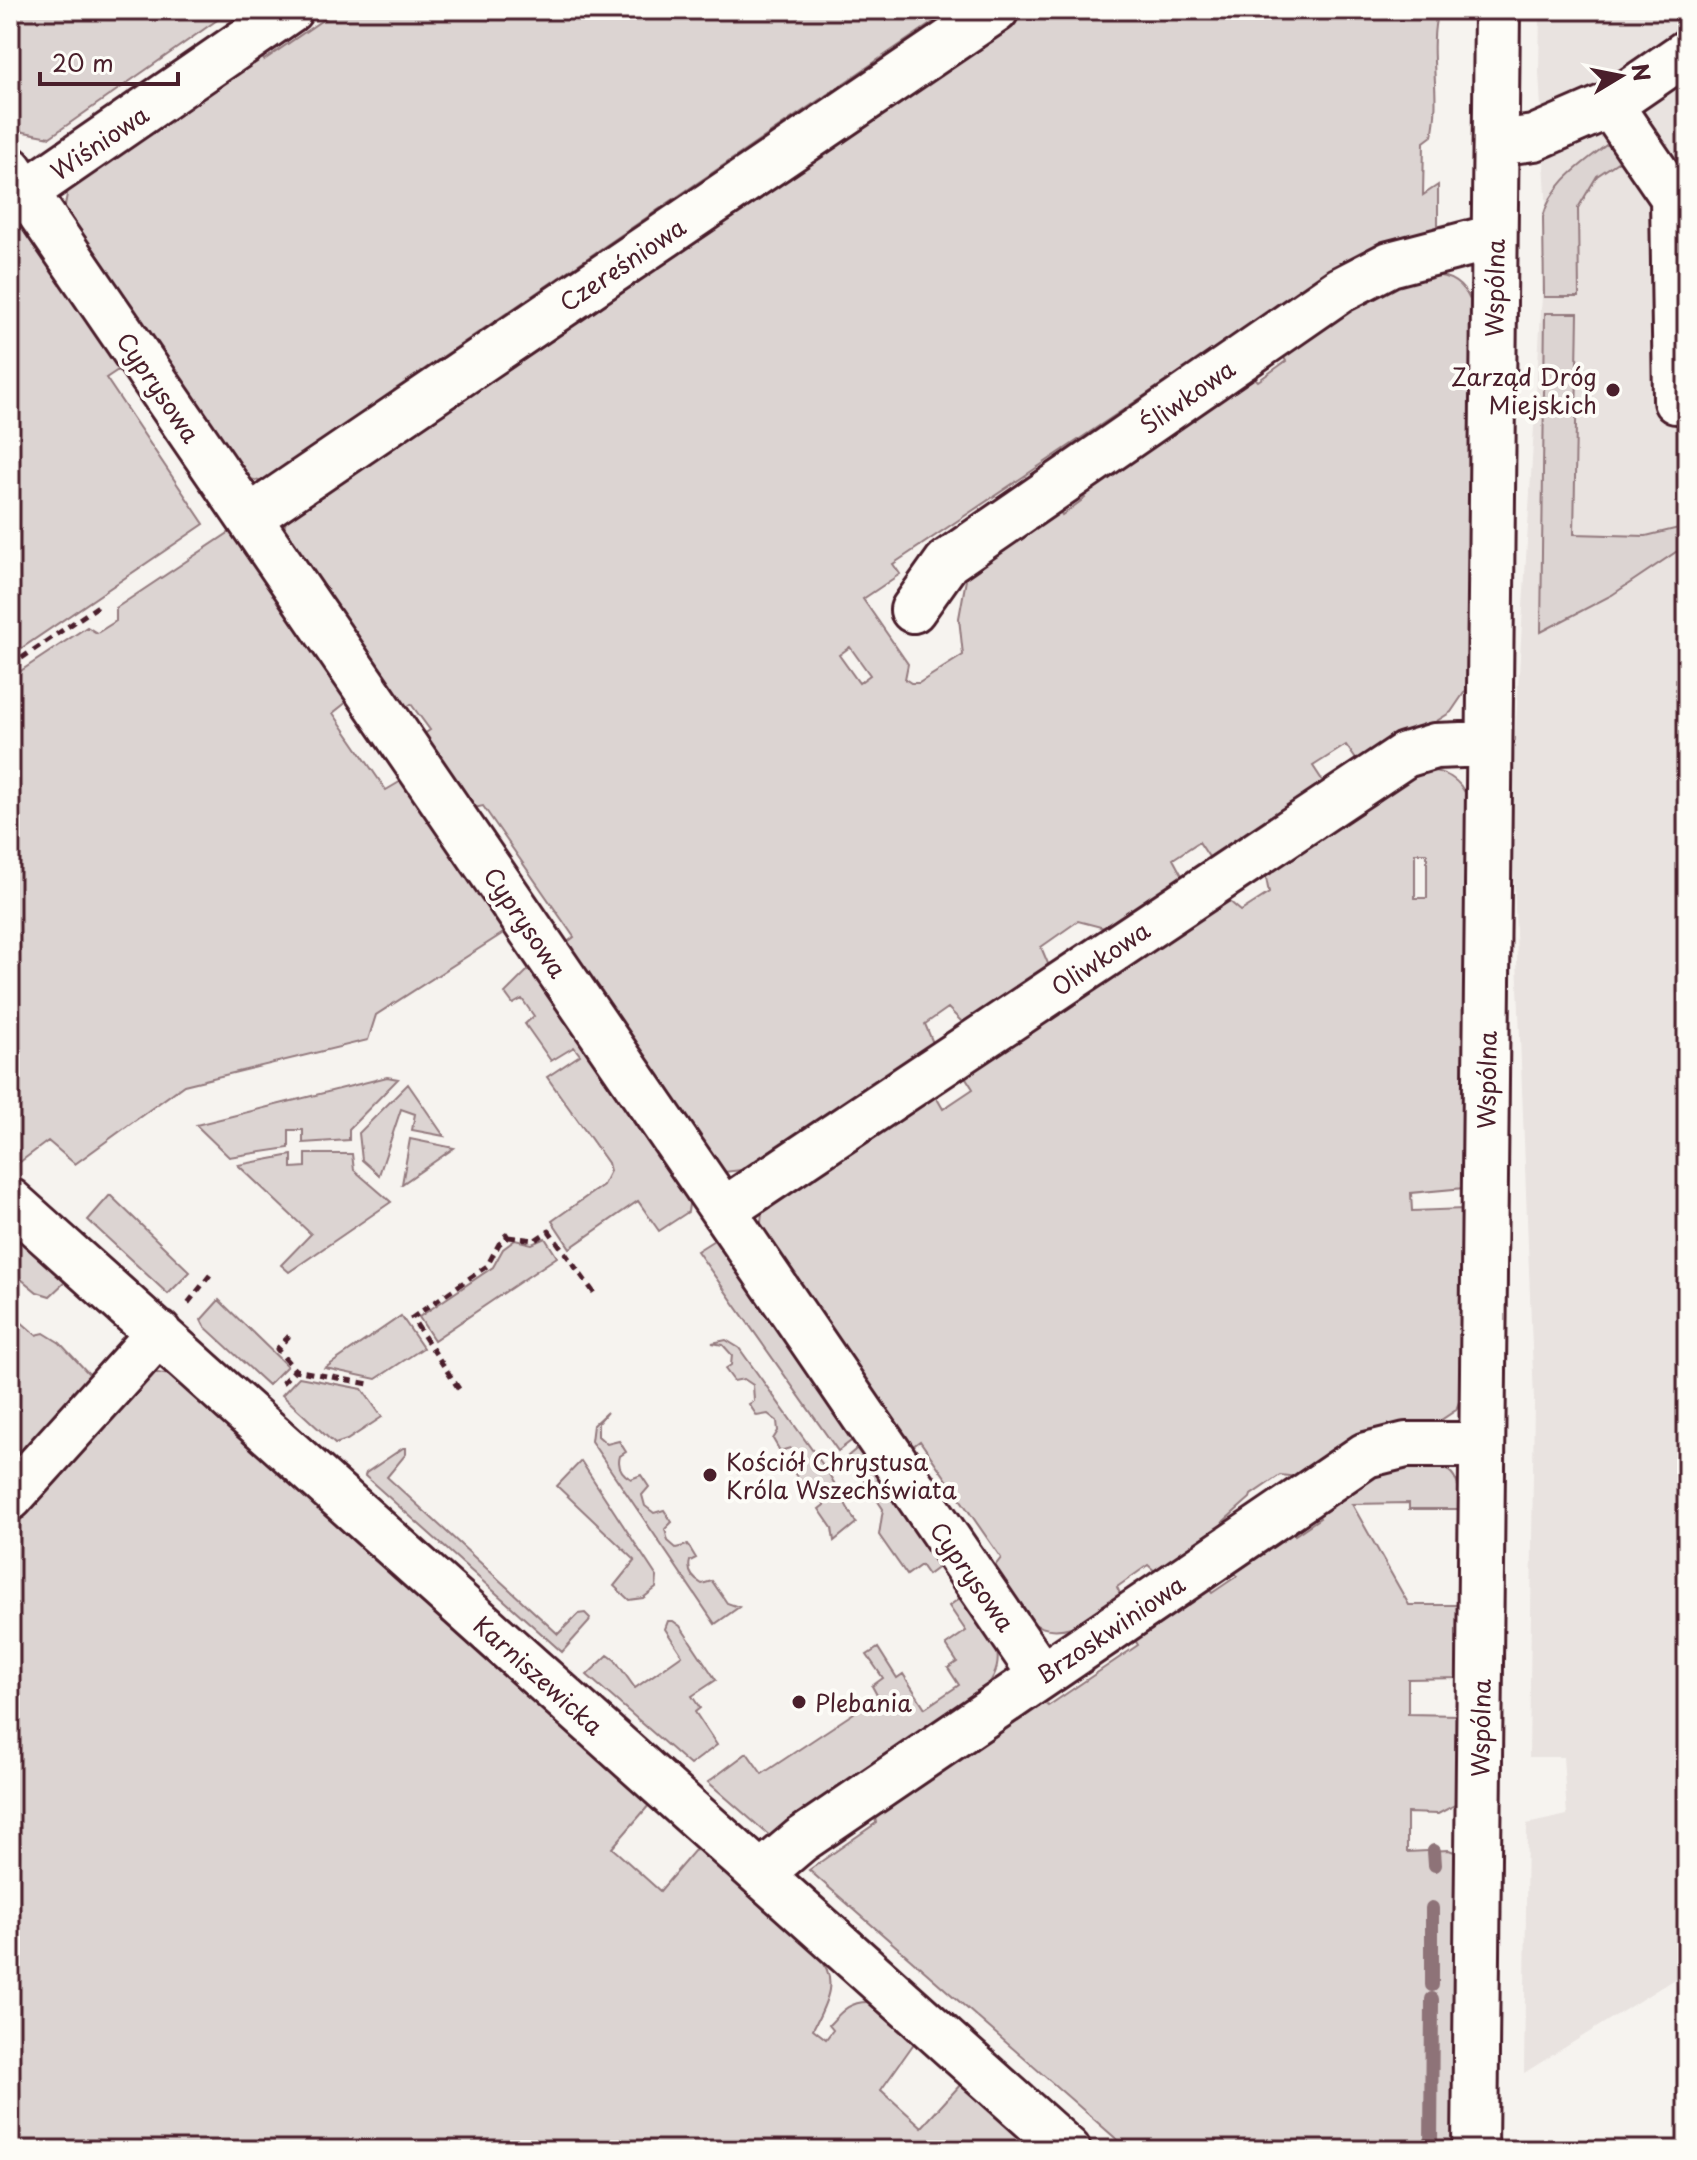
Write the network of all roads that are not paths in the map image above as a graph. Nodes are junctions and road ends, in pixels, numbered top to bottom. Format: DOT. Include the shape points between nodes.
graph roads {
  1 [pos="290,10"];
  2 [pos="996,10"];
  3 [pos="1497,10"];
  4 [pos="1687,52"];
  5 [pos="1610,105"];
  6 [pos="1496,143"];
  7 [pos="18,180"];
  8 [pos="1494,237"];
  9 [pos="1676,401"];
  10 [pos="249,518"];
  11 [pos="913,610"];
  12 [pos="1489,744"];
  13 [pos="10,1201"];
  14 [pos="724,1210"];
  15 [pos="170,1323"];
  16 [pos="1482,1445"];
  17 [pos="10,1498"];
  18 [pos="1041,1675"];
  19 [pos="761,1874"];
  20 [pos="1068,2150"];
  21 [pos="1475,2150"];
  1 -- 7 [label="street, Wiśniowa"];
  2 -- 10 [label="street, Czereśniowa"];
  3 -- 6 [label="street, Wspólna"];
  4 -- 5 [label="street"];
  5 -- 6 [label="street" via="1534,138"];
  5 -- 9 [label="street" via="1673,197"];
  6 -- 8 [label="street, Wspólna"];
  7 -- 10 [label="street, Cyprysowa"];
  8 -- 11 [label="street, Śliwkowa" via="1390,264 1340,290 947,562"];
  8 -- 12 [label="street, Wspólna"];
  10 -- 14 [label="street, Cyprysowa"];
  12 -- 14 [label="street, Oliwkowa" via="1435,746 1405,755"];
  12 -- 16 [label="street, Wspólna"];
  13 -- 15 [label="street, Karniszewicka"];
  14 -- 18 [label="street, Cyprysowa"];
  15 -- 17 [label="street"];
  15 -- 19 [label="street, Karniszewicka"];
  16 -- 18 [label="street, Brzoskwiniowa" via="1406,1445 1366,1455"];
  16 -- 21 [label="street, Wspólna"];
  18 -- 19 [label="street, Brzoskwiniowa" via="801,1840"];
  19 -- 20 [label="street, Karniszewicka"];
}
